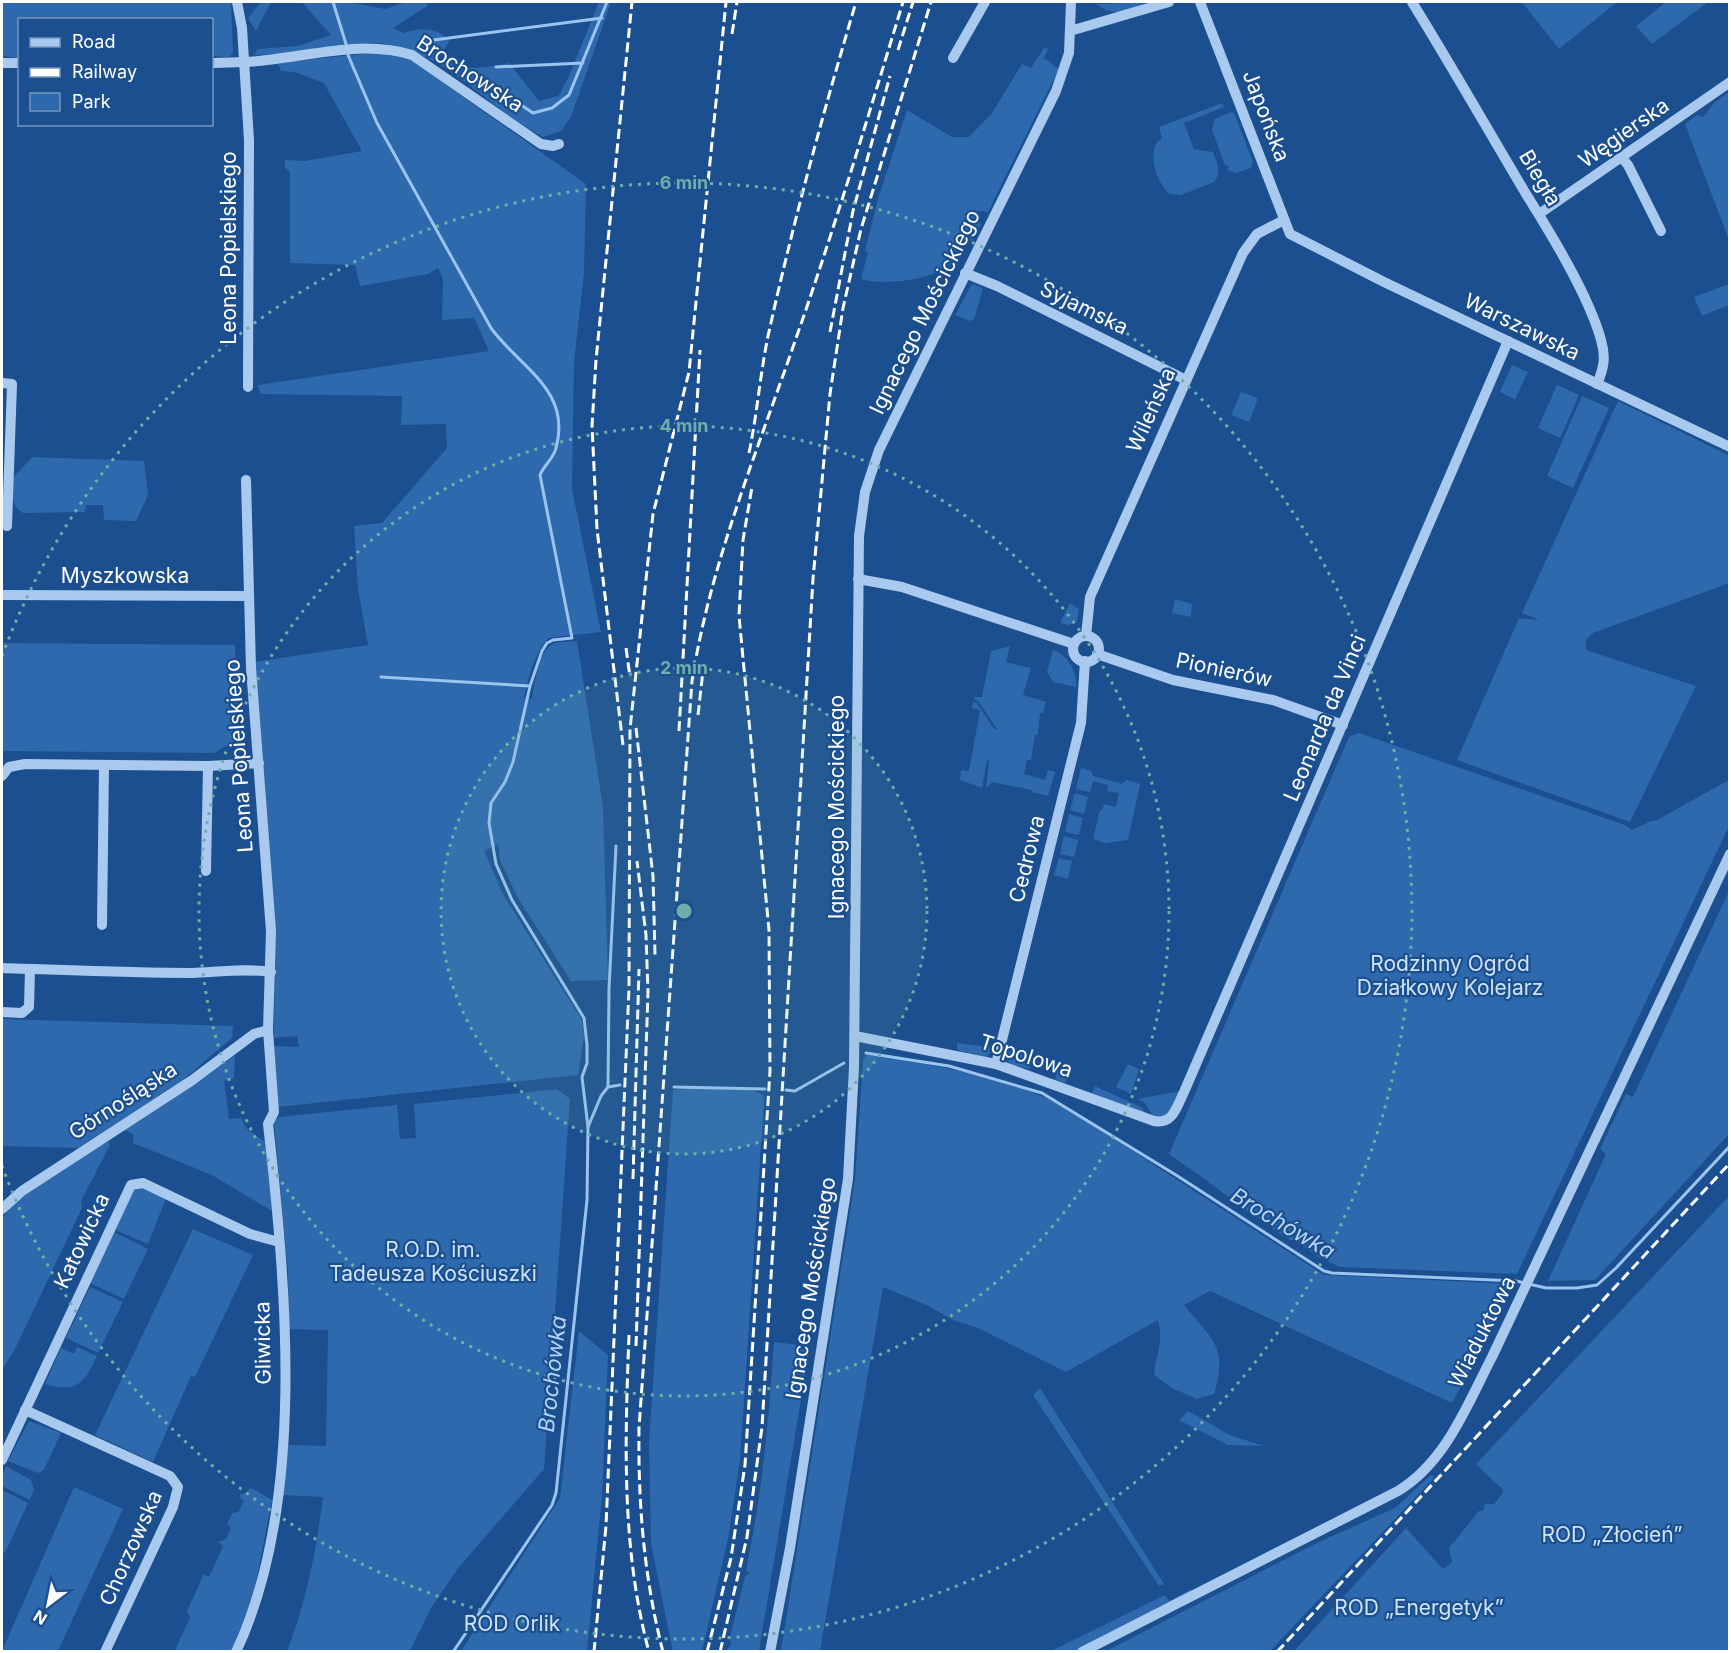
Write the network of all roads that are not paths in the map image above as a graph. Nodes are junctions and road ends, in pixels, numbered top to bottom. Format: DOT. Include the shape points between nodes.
graph roads {
  1 [pos="237,2"];
  2 [pos="985,2"];
  3 [pos="1071,2"];
  4 [pos="1170,2"];
  5 [pos="1200,2"];
  6 [pos="1412,2"];
  7 [pos="1070,32"];
  8 [pos="953,58"];
  9 [pos="245,62"];
  10 [pos="2,63"];
  11 [pos="18,63"];
  12 [pos="213,63"];
  13 [pos="1730,82"];
  14 [pos="559,144"];
  15 [pos="1622,158"];
  16 [pos="1539,214"];
  17 [pos="1284,220"];
  18 [pos="1660,231"];
  19 [pos="1298,241"];
  20 [pos="965,273"];
  21 [pos="1508,341"];
  22 [pos="1186,380"];
  23 [pos="7,383"];
  24 [pos="1597,384"];
  25 [pos="248,387"];
  26 [pos="1730,447"];
  27 [pos="246,480"];
  28 [pos="7,526"];
  29 [pos="858,579"];
  30 [pos="2,595"];
  31 [pos="248,596"];
  32 [pos="1086,636"];
  33 [pos="1074,644"];
  34 [pos="1097,654"];
  35 [pos="1085,661"];
  36 [pos="1343,725"];
  37 [pos="259,763"];
  38 [pos="104,765"];
  39 [pos="208,766"];
  40 [pos="2,777"];
  41 [pos="1730,854"];
  42 [pos="206,871"];
  43 [pos="102,925"];
  44 [pos="2,968"];
  45 [pos="30,969"];
  46 [pos="271,972"];
  47 [pos="2,1012"];
  48 [pos="268,1030"];
  49 [pos="855,1036"];
  50 [pos="996,1064"];
  51 [pos="1176,1109"];
  52 [pos="2,1206"];
  53 [pos="279,1242"];
  54 [pos="26,1410"];
  55 [pos="2,1456"];
  56 [pos="105,1652"];
  57 [pos="236,1652"];
  58 [pos="770,1652"];
  59 [pos="1082,1652"];
  1 -- 9 [label="street, Leona Popielskiego"];
  2 -- 8 [label="street"];
  3 -- 7 [label="street, Ignacego Mościckiego"];
  4 -- 7 [label="street"];
  5 -- 17 [label="street, Japońska"];
  6 -- 16 [label="street, Biegła"];
  7 -- 20 [label="street, Ignacego Mościckiego" via="1067,62 1056,91"];
  9 -- 12 [label="street, Brochowska"];
  9 -- 14 [label="street, Brochowska" via="387,47 412,55 541,144"];
  9 -- 25 [label="street, Leona Popielskiego" via="250,206"];
  10 -- 11 [label="street"];
  13 -- 15 [label="street, Węgierska"];
  15 -- 16 [label="street, Węgierska"];
  15 -- 18 [label="street"];
  16 -- 24 [label="street, Biegła" via="1596,324 1604,356"];
  17 -- 19 [label="street, Japońska"];
  17 -- 22 [label="street, Wileńska" via="1257,234 1249,243"];
  19 -- 21 [label="street, Warszawska"];
  20 -- 22 [label="street, Syjamska"];
  20 -- 29 [label="street, Ignacego Mościckiego" via="879,450 865,492"];
  21 -- 24 [label="street, Warszawska"];
  21 -- 36 [label="street, Leonarda da Vinci"];
  22 -- 32 [label="street, Wileńska" via="1090,597"];
  23 -- 28 [label="street"];
  24 -- 26 [label="street, Warszawska"];
  27 -- 31 [label="street, Leona Popielskiego"];
  29 -- 33 [label="street" via="909,589"];
  29 -- 49 [label="street, Ignacego Mościckiego"];
  30 -- 31 [label="street, Myszkowska"];
  31 -- 37 [label="street, Leona Popielskiego"];
  32 -- 33 [label="street"];
  32 -- 34 [label="street" via="1097,643"];
  33 -- 35 [label="street" via="1076,657"];
  34 -- 35 [label="street"];
  34 -- 36 [label="street, Pionierów" via="1173,680 1274,700"];
  35 -- 50 [label="street, Cedrowa" via="1081,723"];
  36 -- 51 [label="street, Leonarda da Vinci"];
  37 -- 39 [label="street"];
  37 -- 46 [label="street, Leona Popielskiego"];
  38 -- 39 [label="street"];
  38 -- 40 [label="street" via="25,764 9,767"];
  38 -- 43 [label="street"];
  39 -- 42 [label="street"];
  41 -- 59 [label="street, Wiaduktowa" via="1527,1284 1459,1420 1429,1468 1417,1480"];
  44 -- 45 [label="street"];
  45 -- 46 [label="street"];
  45 -- 47 [label="street" via="29,1007 22,1013"];
  46 -- 48 [label="street, Leona Popielskiego"];
  48 -- 52 [label="street, Górnośląska" via="255,1034"];
  48 -- 53 [label="street, Gliwicka" via="274,1112 268,1124"];
  49 -- 50 [label="street, Topolowa"];
  49 -- 58 [label="street, Ignacego Mościckiego" via="848,1179"];
  50 -- 51 [label="street, Topolowa" via="1154,1121 1167,1121"];
  53 -- 54 [label="street, Katowicka" via="250,1234 143,1184 131,1185"];
  53 -- 57 [label="street, Gliwicka" via="284,1349 279,1478 260,1587"];
  54 -- 55 [label="street, Katowicka"];
  54 -- 56 [label="street, Chorzowska" via="170,1476 178,1487 173,1507"];
}
